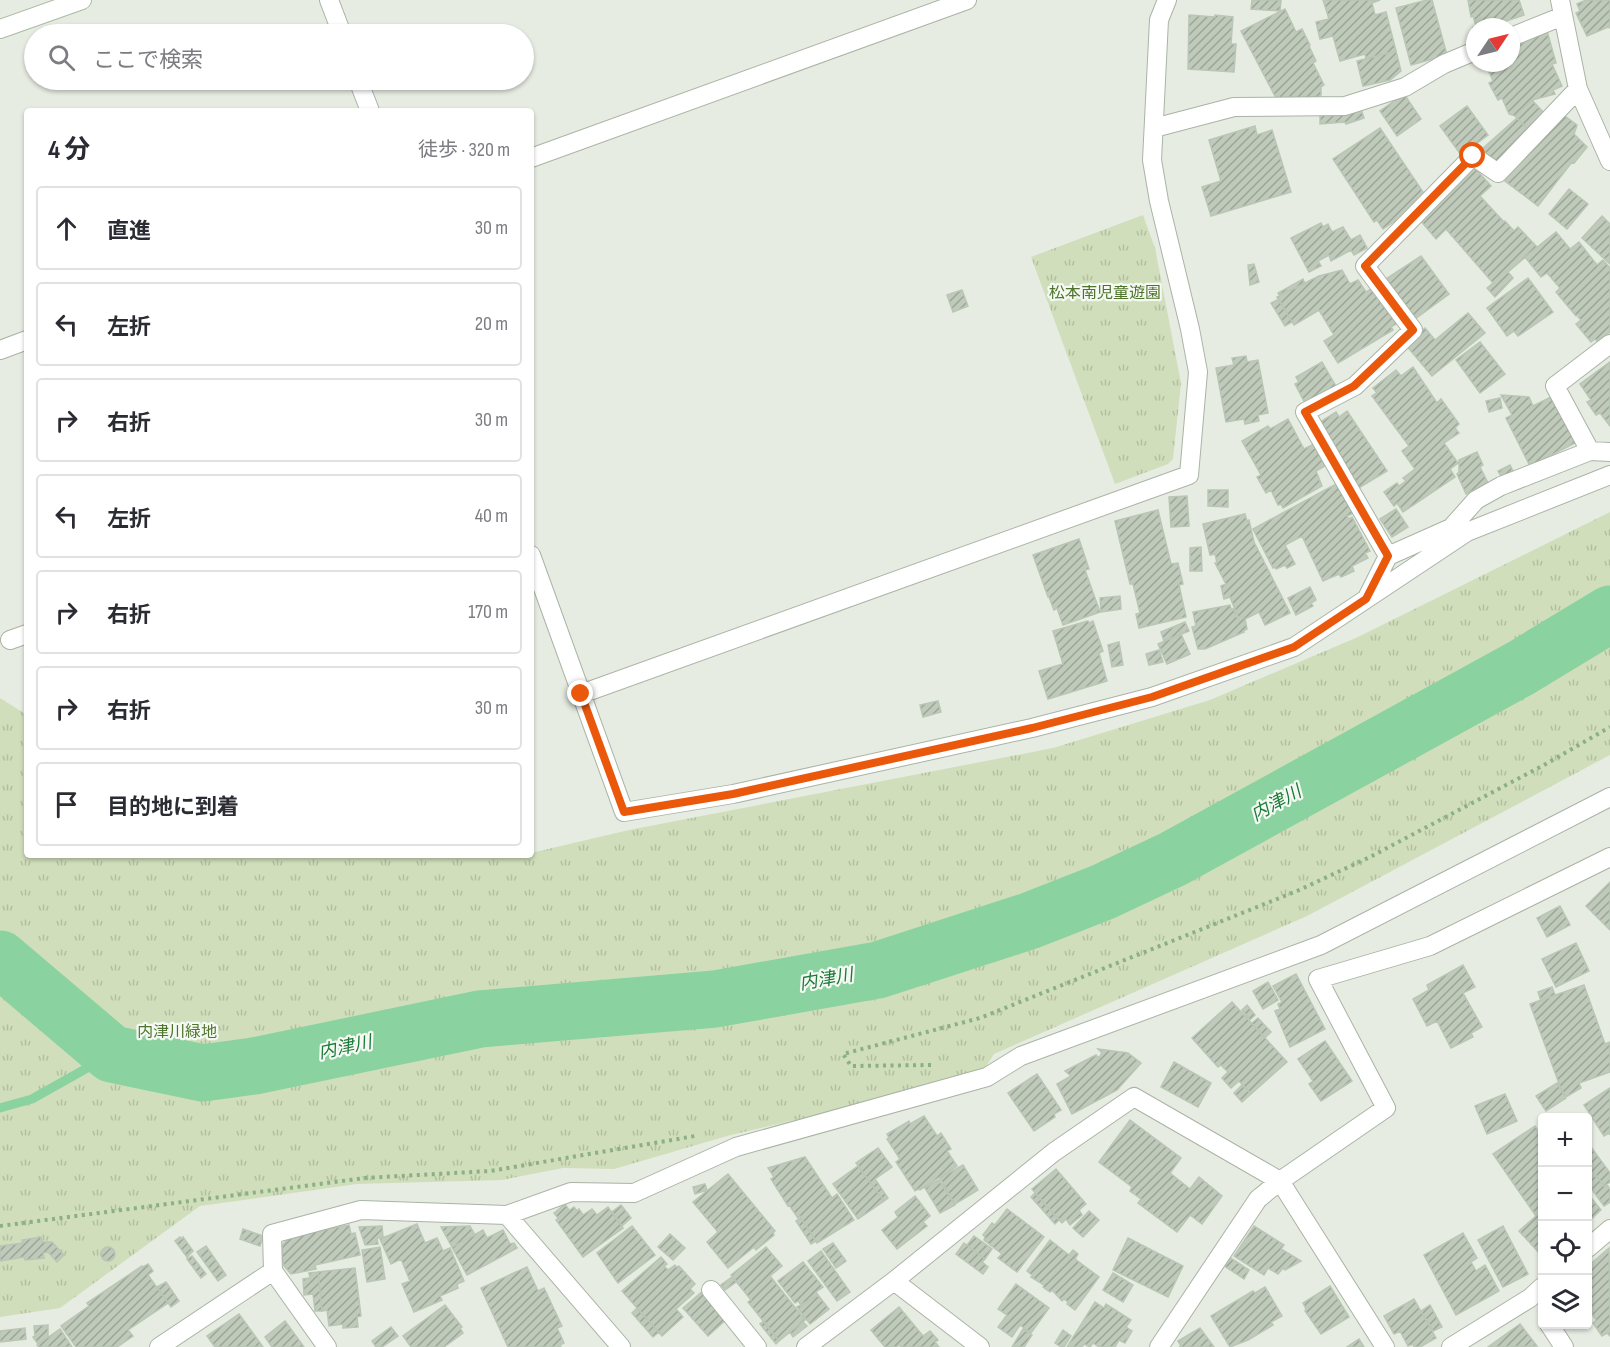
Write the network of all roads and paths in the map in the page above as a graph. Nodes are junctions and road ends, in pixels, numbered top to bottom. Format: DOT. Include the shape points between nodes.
graph roads {
  1 [pos="82,0"];
  2 [pos="329,0"];
  3 [pos="967,0"];
  4 [pos="1167,0"];
  5 [pos="1562,8"];
  6 [pos="338,24"];
  7 [pos="0,29"];
  8 [pos="1520,32"];
  9 [pos="1466,55"];
  10 [pos="362,90"];
  11 [pos="1578,90"];
  12 [pos="369,108"];
  13 [pos="1154,128"];
  14 [pos="534,157"];
  15 [pos="1610,161"];
  16 [pos="24,341"];
  17 [pos="1610,344"];
  18 [pos="0,350"];
  19 [pos="1590,451"];
  20 [pos="1610,452"];
  21 [pos="1610,475"];
  22 [pos="1459,530"];
  23 [pos="1388,556"];
  24 [pos="534,563"];
  25 [pos="1366,599"];
  26 [pos="581,694"];
  27 [pos="1610,727"];
  28 [pos="1610,797"];
  29 [pos="1610,857"];
  30 [pos="933,1065"];
  31 [pos="700,1135"];
  32 [pos="1280,1181"];
  33 [pos="507,1215"];
  34 [pos="0,1226"];
  35 [pos="1610,1229"];
  36 [pos="1592,1244"];
  37 [pos="273,1271"];
  38 [pos="894,1281"];
  39 [pos="711,1290"];
  40 [pos="1536,1292"];
  41 [pos="1552,1329"];
  42 [pos="159,1347"];
  43 [pos="327,1347"];
  44 [pos="621,1347"];
  45 [pos="758,1347"];
  46 [pos="806,1347"];
  47 [pos="980,1347"];
  48 [pos="1159,1347"];
  49 [pos="1385,1347"];
  50 [pos="1451,1347"];
  51 [pos="1564,1347"];
  1 -- 7 [label="street"];
  2 -- 6 [label="street"];
  3 -- 14 [label="street"];
  4 -- 13 [label="street" via="1159,20"];
  5 -- 8 [label="street"];
  5 -- 11 [label="street"];
  9 -- 13 [label="street" via="1405,87 1345,106 1234,107"];
  10 -- 12 [label="street"];
  11 -- 15 [label="street"];
  11 -- 23 [label="street" via="1498,173 1473,156 1365,266 1413,330 1354,386 1305,412"];
  13 -- 26 [label="street" via="1152,160 1159,201 1198,372 1189,475"];
  16 -- 18 [label="street"];
  17 -- 19 [label="street" via="1555,386"];
  19 -- 20 [label="street"];
  19 -- 22 [label="street" via="1476,500"];
  21 -- 22 [label="street"];
  22 -- 23 [label="street"];
  22 -- 25 [label="street"];
  23 -- 25 [label="street"];
  24 -- 26 [label="street"];
  25 -- 26 [label="street" via="1294,647 1152,697 1032,728 733,794 624,812"];
  27 -- 30 [label="path" via="1411,835 1297,891 980,1018 843,1054 851,1066"];
  28 -- 33 [label="street" via="1321,945 1021,1056 987,1077 736,1147 634,1193 571,1192"];
  29 -- 32 [label="street" via="1430,946 1318,979 1386,1108"];
  31 -- 34 [label="path" via="490,1171 365,1178"];
  32 -- 38 [label="street" via="1134,1097 1054,1152"];
  32 -- 48 [label="street" via="1257,1199"];
  32 -- 49 [label="street"];
  33 -- 37 [label="street" via="361,1210 272,1234"];
  33 -- 44 [label="street"];
  35 -- 36 [label="street"];
  37 -- 42 [label="street"];
  37 -- 43 [label="street"];
  38 -- 46 [label="street"];
  38 -- 47 [label="street"];
  39 -- 45 [label="street"];
  40 -- 50 [label="street"];
  41 -- 51 [label="street"];
}
